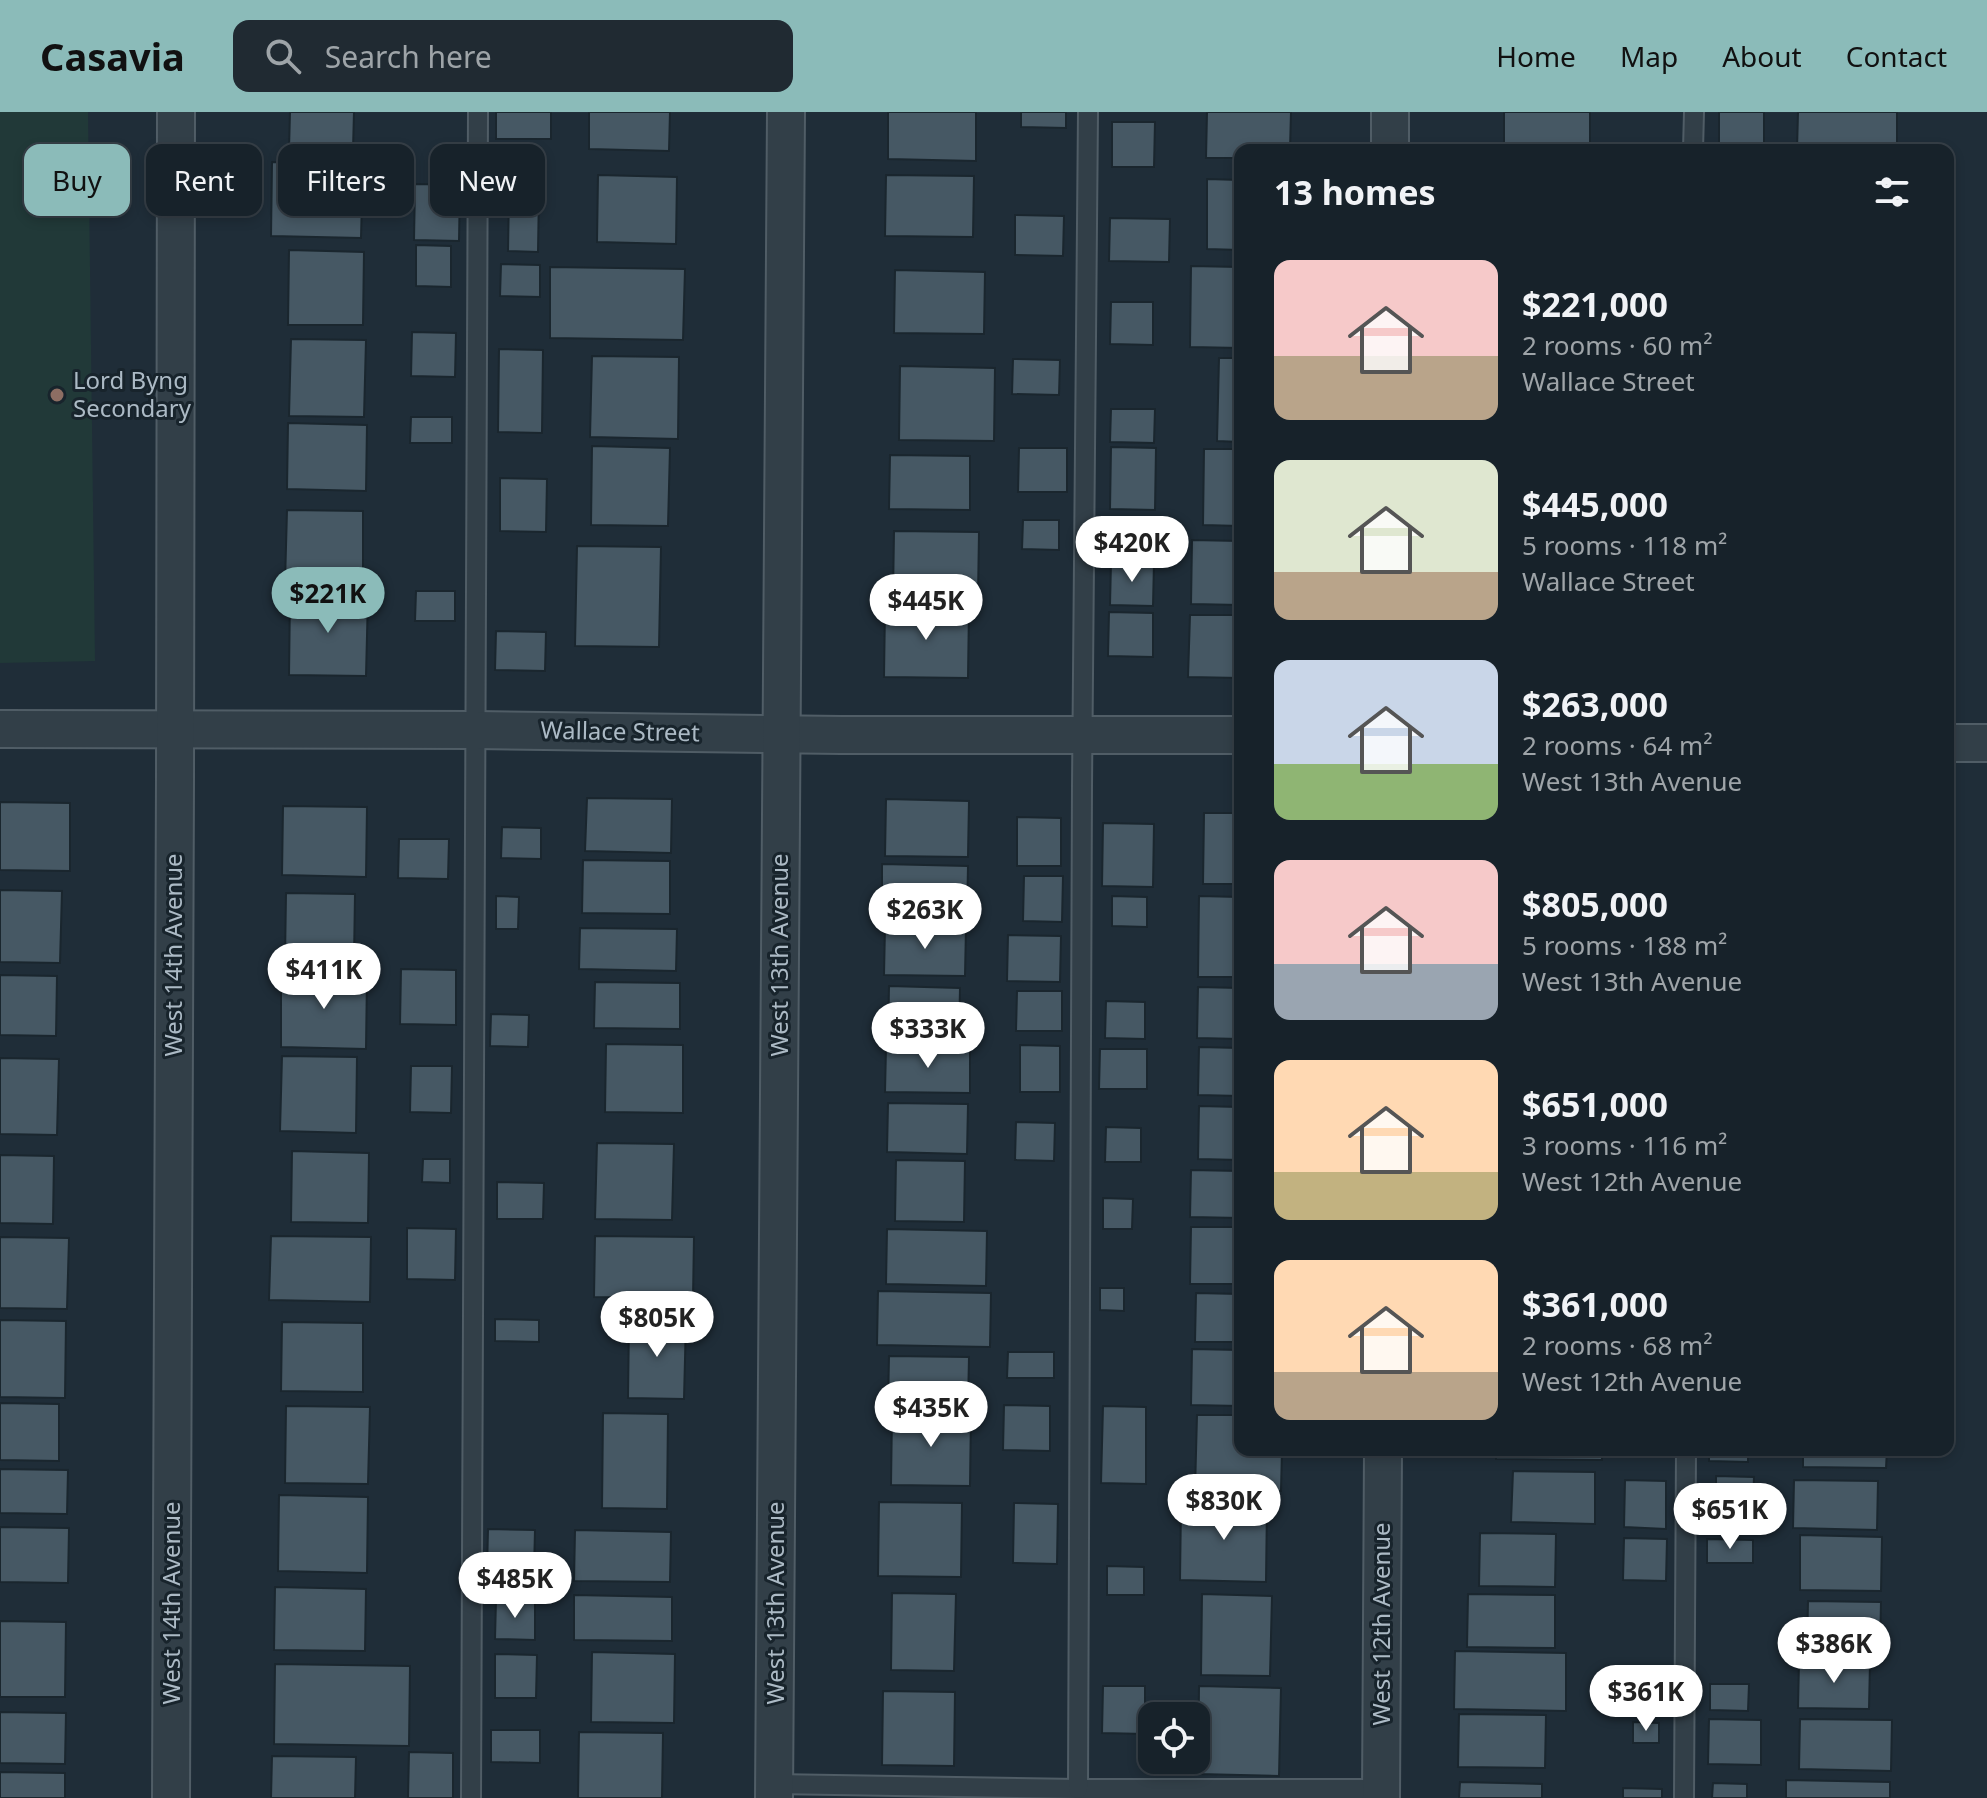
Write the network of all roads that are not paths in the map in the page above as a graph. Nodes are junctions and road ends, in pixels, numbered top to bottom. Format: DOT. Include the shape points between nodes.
graph roads {
  1 [pos="176,112"];
  2 [pos="478,112"];
  3 [pos="786,112"];
  4 [pos="1088,112"];
  5 [pos="1390,112"];
  6 [pos="1694,112"];
  7 [pos="1390,144"];
  8 [pos="1693,144"];
  9 [pos="0,729"];
  10 [pos="175,730"];
  11 [pos="476,730"];
  12 [pos="782,734"];
  13 [pos="1083,735"];
  14 [pos="1234,735"];
  15 [pos="1954,743"];
  16 [pos="1987,743"];
  17 [pos="1383,1456"];
  18 [pos="1686,1456"];
  19 [pos="1078,1789"];
  20 [pos="774,1791"];
  21 [pos="1381,1793"];
  22 [pos="171,1798"];
  23 [pos="471,1798"];
  24 [pos="1684,1798"];
  1 -- 10 [label="street, West 14th Avenue"];
  2 -- 11 [label="lane"];
  3 -- 12 [label="street, West 13th Avenue"];
  4 -- 13 [label="lane"];
  5 -- 7 [label="street"];
  6 -- 8 [label="lane"];
  9 -- 10 [label="street, Wallace Street"];
  10 -- 11 [label="street, Wallace Street"];
  10 -- 22 [label="street, West 14th Avenue"];
  11 -- 12 [label="street, Wallace Street"];
  11 -- 23 [label="lane"];
  12 -- 13 [label="street, Wallace Street"];
  12 -- 20 [label="street, West 13th Avenue"];
  13 -- 14 [label="street, Wallace Street"];
  13 -- 19 [label="lane"];
  15 -- 16 [label="street"];
  17 -- 21 [label="street, West 12th Avenue"];
  18 -- 24 [label="lane"];
  19 -- 20 [label="lane"];
  19 -- 21 [label="lane"];
}
